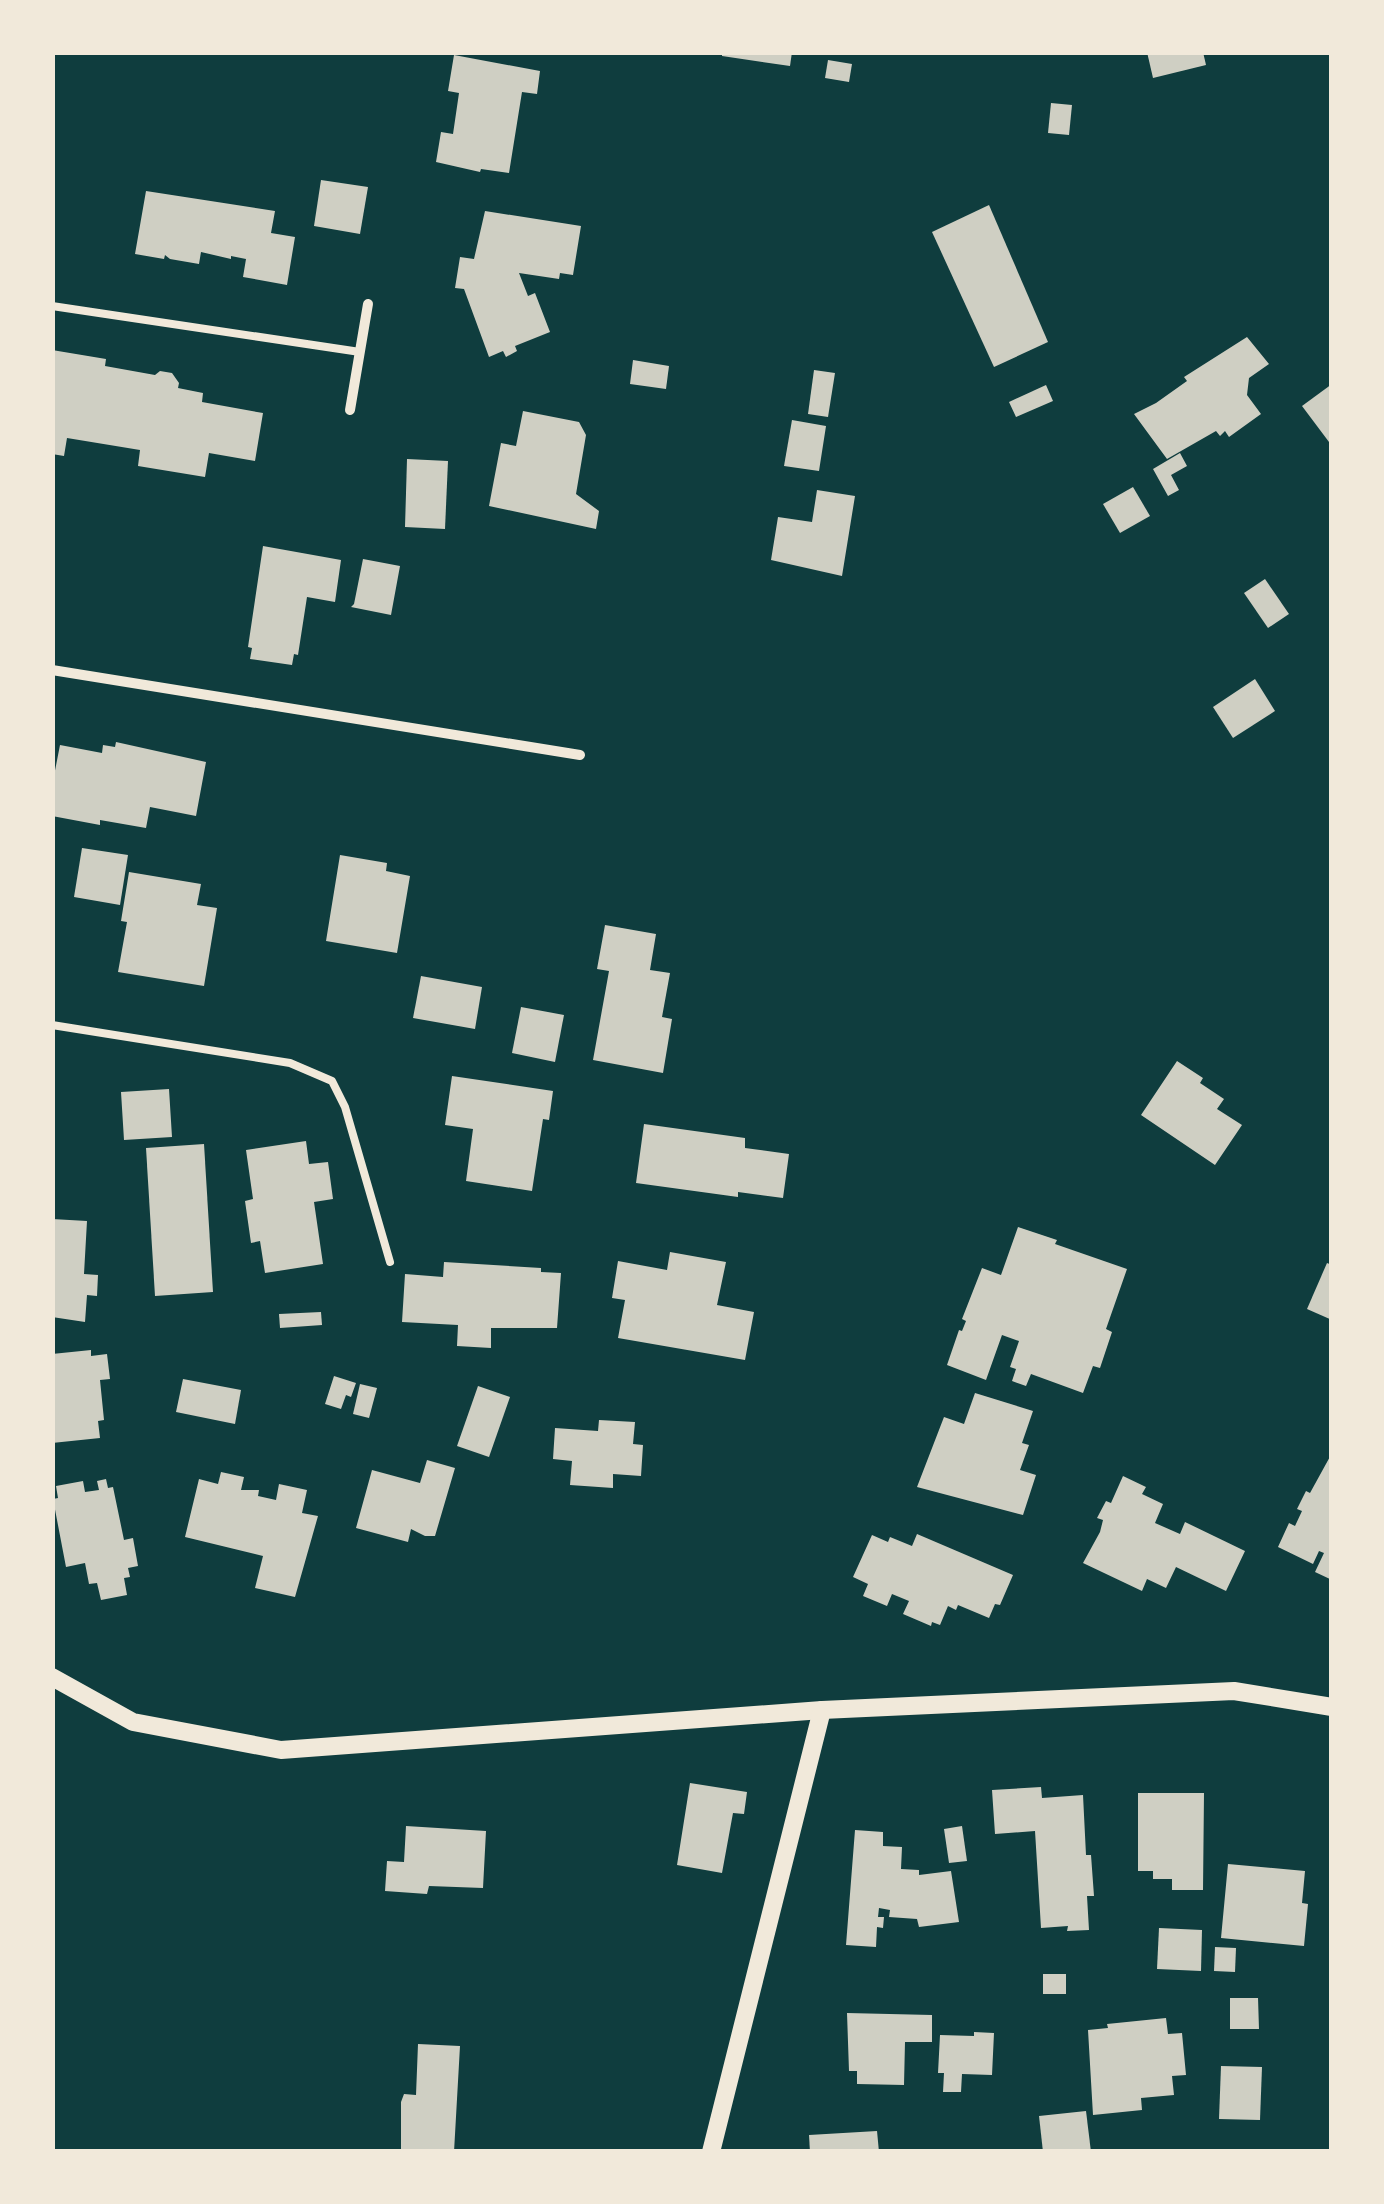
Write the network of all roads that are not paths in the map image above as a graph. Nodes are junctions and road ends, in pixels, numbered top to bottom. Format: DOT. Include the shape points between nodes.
graph roads {
  1 [pos="368,304"];
  2 [pos="52,306"];
  3 [pos="360,352"];
  4 [pos="350,410"];
  5 [pos="52,670"];
  6 [pos="580,755"];
  7 [pos="52,1025"];
  8 [pos="390,1262"];
  9 [pos="52,1677"];
  10 [pos="1332,1707"];
  11 [pos="822,1710"];
  12 [pos="711,2152"];
  1 -- 3 [label="street"];
  2 -- 3 [label="lane"];
  3 -- 4 [label="street"];
  5 -- 6 [label="street"];
  7 -- 8 [label="lane" via="290,1063 332,1081"];
  9 -- 11 [label="street" via="133,1722 281,1750"];
  10 -- 11 [label="street" via="1234,1692"];
  11 -- 12 [label="street"];
}
